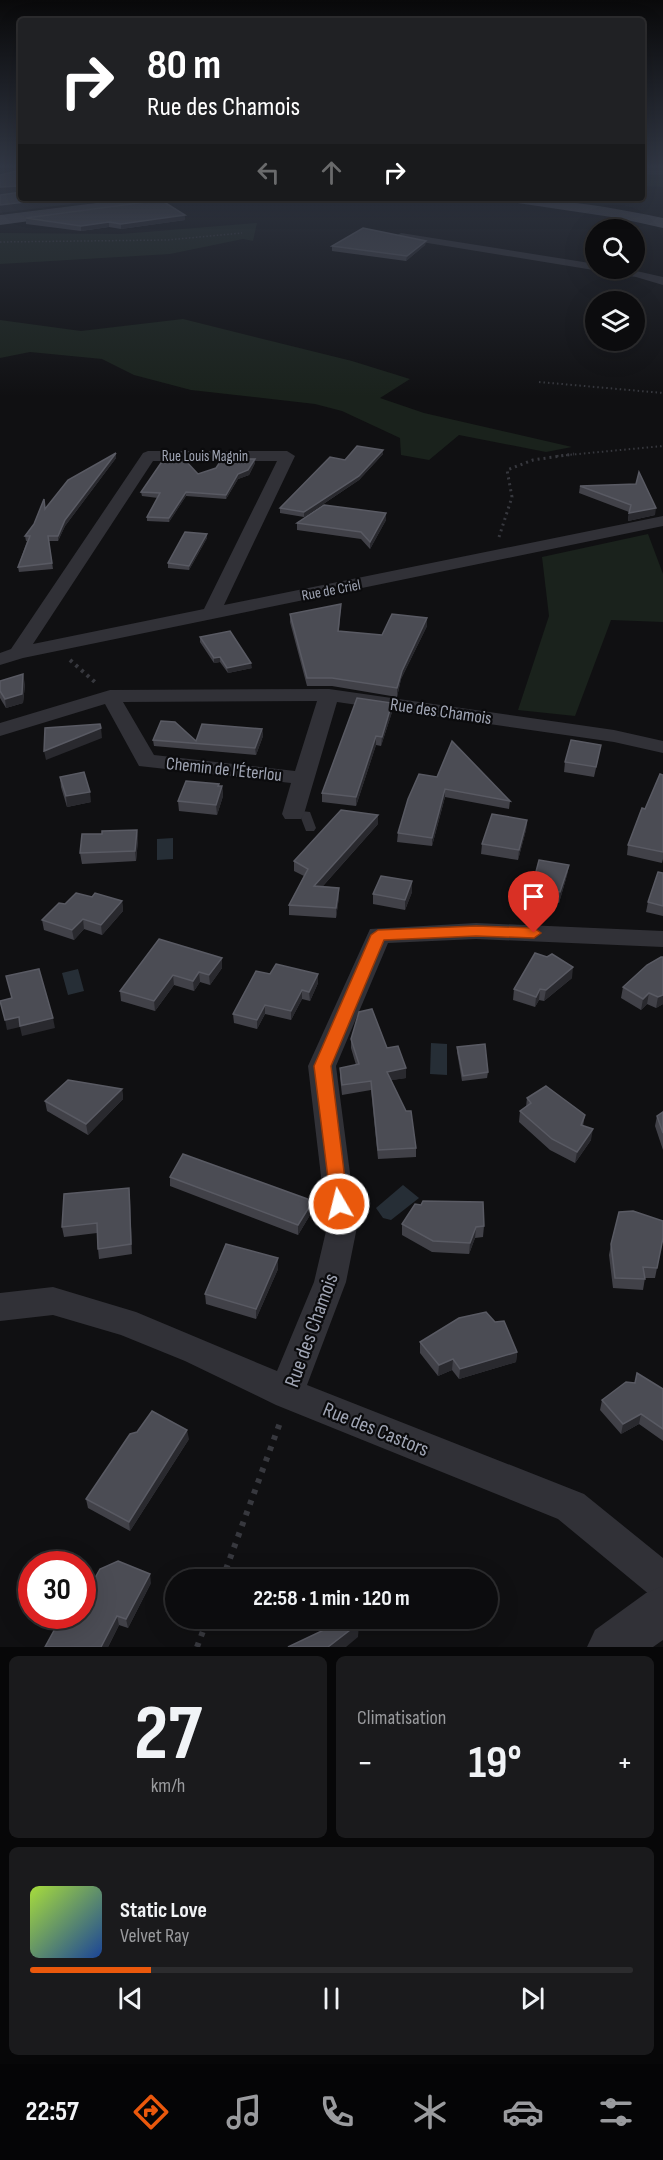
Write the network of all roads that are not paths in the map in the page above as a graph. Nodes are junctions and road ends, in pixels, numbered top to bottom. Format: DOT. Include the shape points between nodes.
graph roads {
  1 [pos="443,243"];
  2 [pos="585,266"];
  3 [pos="645,276"];
  4 [pos="663,281"];
  5 [pos="663,521"];
  6 [pos="211,614"];
  7 [pos="18,653"];
  8 [pos="0,659"];
  9 [pos="329,695"];
  10 [pos="110,696"];
  11 [pos="0,730"];
  12 [pos="663,747"];
  13 [pos="304,778"];
  14 [pos="293,814"];
  15 [pos="310,828"];
  16 [pos="663,939"];
  17 [pos="0,1307"];
  18 [pos="288,1394"];
  19 [pos="663,1582"];
  20 [pos="663,1610"];
  21 [pos="612,1647"];
  1 -- 2 [label="street"];
  3 -- 4 [label="street"];
  5 -- 6 [label="street, Rue de Criel"];
  6 -- 7 [label="street, Rue de Criel"];
  6 -- 7 [label="street, Rue Louis Magnin" via="286,456 148,456"];
  7 -- 8 [label="street, Rue de Criel"];
  9 -- 10 [label="street, Rue des Chamois"];
  9 -- 12 [label="street, Rue des Chamois" via="614,736"];
  9 -- 13 [label="street, Chemin de l'Éterlou"];
  10 -- 11 [label="street, Rue des Chamois"];
  10 -- 13 [label="street, Chemin de l'Éterlou" via="147,760"];
  13 -- 14 [label="street, Chemin de l'Éterlou"];
  14 -- 15 [label="lane" via="306,815"];
  16 -- 18 [label="street, Rue des Chamois" via="476,931 378,935 322,1066 342,1227 330,1282 293,1372"];
  17 -- 18 [label="street, Rue des Castors" via="52,1301 125,1322"];
  18 -- 19 [label="street, Rue des Castors" via="571,1506"];
  20 -- 21 [label="street"];
}
